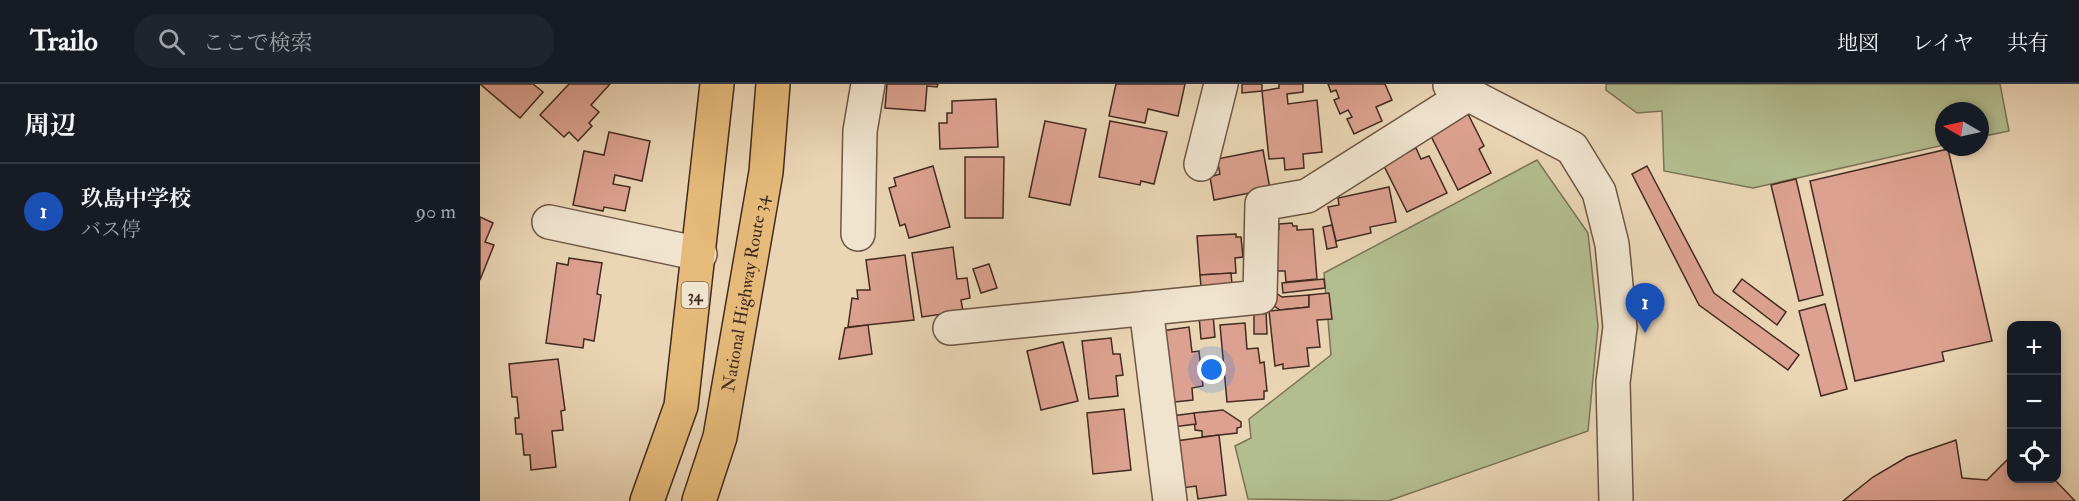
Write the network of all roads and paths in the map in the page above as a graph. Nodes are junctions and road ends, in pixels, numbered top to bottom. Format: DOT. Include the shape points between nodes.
graph roads {
  1 [pos="717,84"];
  2 [pos="773,84"];
  3 [pos="868,84"];
  4 [pos="1221,84"];
  5 [pos="1459,89"];
  6 [pos="1201,164"];
  7 [pos="549,222"];
  8 [pos="858,234"];
  9 [pos="700,254"];
  10 [pos="1146,308"];
  11 [pos="950,328"];
  12 [pos="647,501"];
  13 [pos="699,501"];
  14 [pos="1170,501"];
  15 [pos="1616,501"];
  1 -- 9 [label="highway, 34"];
  2 -- 13 [label="highway, National Highway Route 34" via="766,172 722,426"];
  3 -- 8 [label="street" via="860,131"];
  4 -- 6 [label="street"];
  5 -- 10 [label="street" via="1307,196 1262,204 1260,297"];
  5 -- 15 [label="street" via="1572,148 1599,192 1612,244 1620,327 1613,382"];
  7 -- 9 [label="street"];
  9 -- 12 [label="highway, 34" via="681,406"];
  10 -- 11 [label="street"];
  10 -- 14 [label="street"];
}
